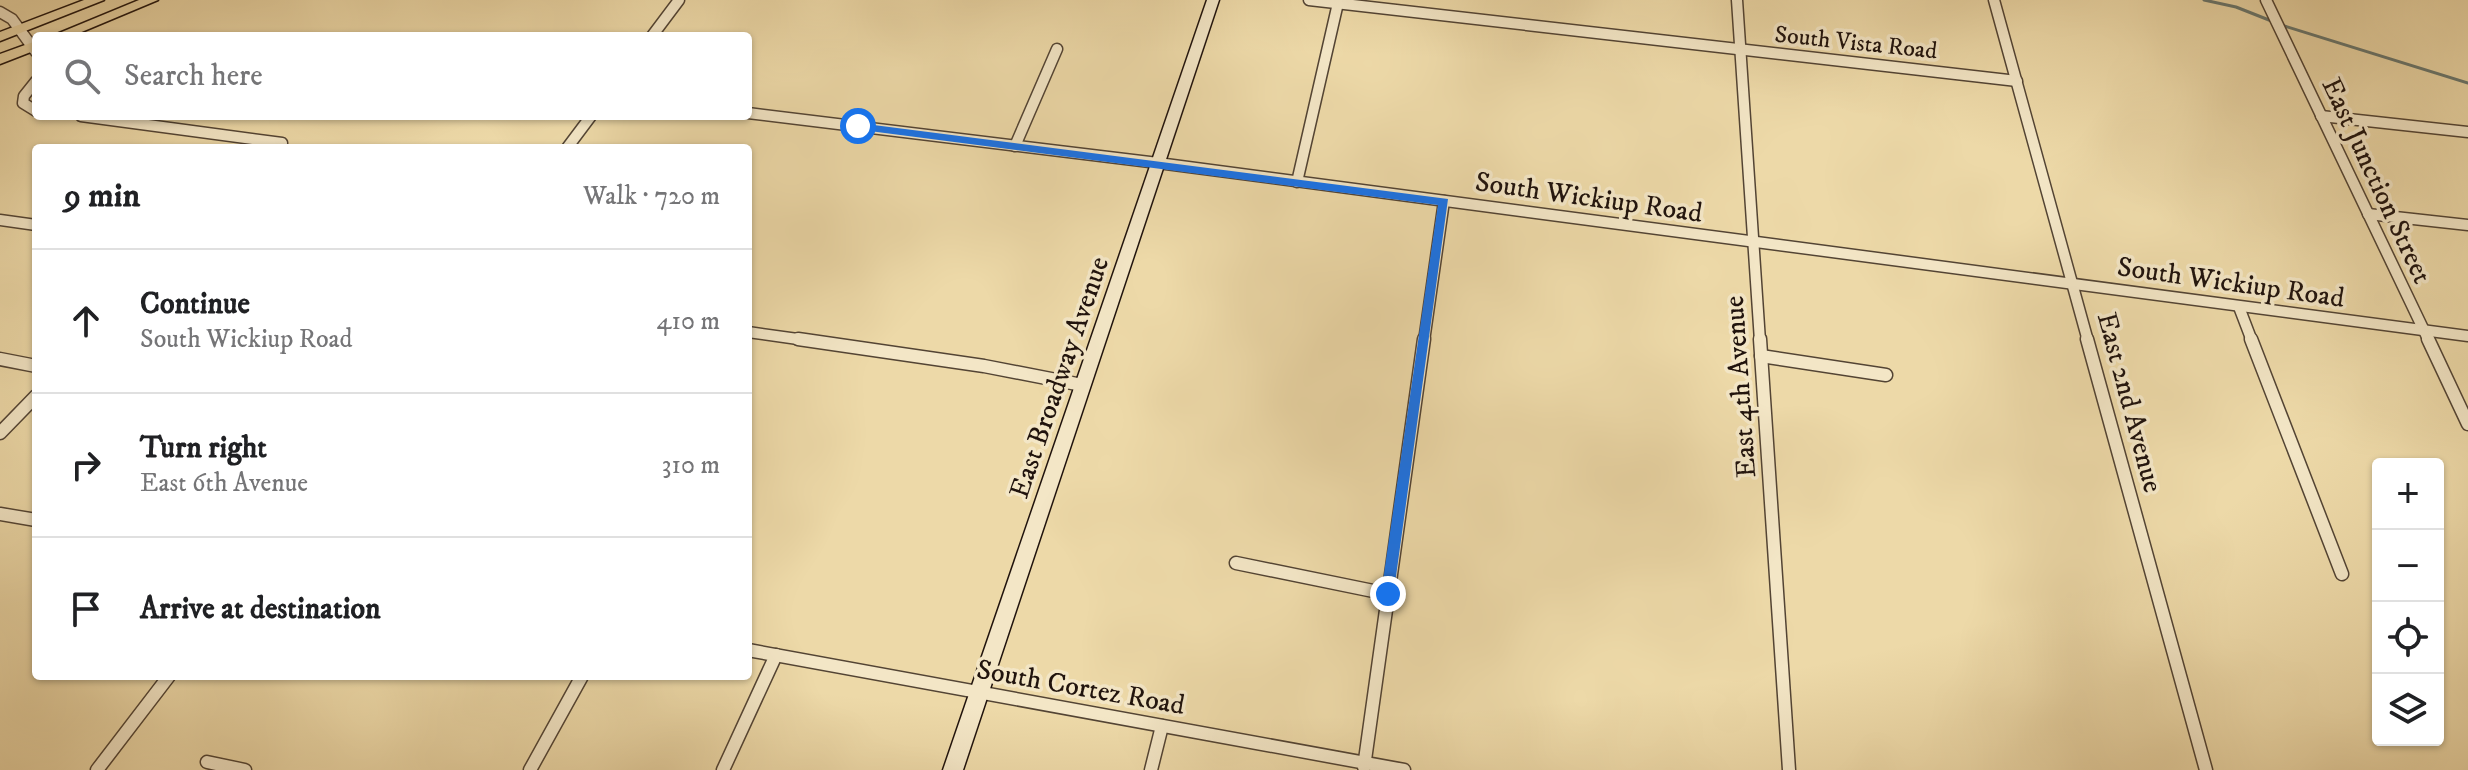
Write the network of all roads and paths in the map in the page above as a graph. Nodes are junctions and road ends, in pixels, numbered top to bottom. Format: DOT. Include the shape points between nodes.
graph roads {
  1 [pos="97,0"];
  2 [pos="151,0"];
  3 [pos="679,0"];
  4 [pos="1213,0"];
  5 [pos="1309,0"];
  6 [pos="1737,0"];
  7 [pos="1994,0"];
  8 [pos="2266,0"];
  9 [pos="1338,3"];
  10 [pos="0,12"];
  11 [pos="21,29"];
  12 [pos="69,32"];
  13 [pos="655,32"];
  14 [pos="0,37"];
  15 [pos="32,45"];
  16 [pos="32,49"];
  17 [pos="1057,49"];
  18 [pos="1741,50"];
  19 [pos="0,59"];
  20 [pos="2017,81"];
  21 [pos="32,86"];
  22 [pos="32,109"];
  23 [pos="752,113"];
  24 [pos="2321,116"];
  25 [pos="108,120"];
  26 [pos="588,120"];
  27 [pos="2468,132"];
  28 [pos="272,144"];
  29 [pos="570,144"];
  30 [pos="1015,146"];
  31 [pos="1158,163"];
  32 [pos="1297,182"];
  33 [pos="1444,201"];
  34 [pos="2368,214"];
  35 [pos="0,220"];
  36 [pos="32,224"];
  37 [pos="2468,225"];
  38 [pos="1754,242"];
  39 [pos="2075,285"];
  40 [pos="2239,307"];
  41 [pos="2424,331"];
  42 [pos="752,333"];
  43 [pos="2468,336"];
  44 [pos="1761,356"];
  45 [pos="0,359"];
  46 [pos="32,365"];
  47 [pos="1886,375"];
  48 [pos="1082,385"];
  49 [pos="32,400"];
  50 [pos="2468,424"];
  51 [pos="0,433"];
  52 [pos="0,514"];
  53 [pos="32,519"];
  54 [pos="1236,563"];
  55 [pos="2342,574"];
  56 [pos="1388,594"];
  57 [pos="752,651"];
  58 [pos="776,655"];
  59 [pos="166,680"];
  60 [pos="580,680"];
  61 [pos="980,692"];
  62 [pos="1162,726"];
  63 [pos="207,762"];
  64 [pos="1364,766"];
  65 [pos="97,770"];
  66 [pos="245,770"];
  67 [pos="530,770"];
  68 [pos="723,770"];
  69 [pos="953,770"];
  70 [pos="1151,770"];
  71 [pos="1404,770"];
  72 [pos="1789,770"];
  73 [pos="2206,770"];
  1 -- 11 [label="main road"];
  2 -- 12 [label="main road"];
  3 -- 13 [label="street"];
  4 -- 31 [label="main road, East Broadway Avenue"];
  5 -- 9 [label="street, South Vista Road"];
  6 -- 18 [label="street, East 4th Avenue"];
  7 -- 20 [label="street, East 2nd Avenue"];
  8 -- 24 [label="street, East Junction Street"];
  9 -- 18 [label="street, South Vista Road"];
  9 -- 32 [label="street"];
  10 -- 11 [label="street" via="14,18"];
  11 -- 14 [label="main road"];
  11 -- 15 [label="street"];
  16 -- 19 [label="main road"];
  17 -- 30 [label="street"];
  18 -- 20 [label="street, South Vista Road"];
  18 -- 38 [label="street, East 4th Avenue"];
  20 -- 39 [label="street, East 2nd Avenue"];
  21 -- 22 [label="street" via="23,103"];
  23 -- 30 [label="street, South Wickiup Road"];
  24 -- 27 [label="street"];
  24 -- 34 [label="street, East Junction Street"];
  25 -- 28 [label="street"];
  26 -- 29 [label="street"];
  30 -- 31 [label="street, South Wickiup Road"];
  31 -- 32 [label="street, South Wickiup Road"];
  31 -- 48 [label="main road, East Broadway Avenue"];
  32 -- 33 [label="street, South Wickiup Road"];
  33 -- 38 [label="street, South Wickiup Road"];
  33 -- 56 [label="street"];
  34 -- 37 [label="street"];
  34 -- 41 [label="street, East Junction Street"];
  35 -- 36 [label="street"];
  38 -- 39 [label="street, South Wickiup Road"];
  38 -- 44 [label="street, East 4th Avenue"];
  39 -- 40 [label="street, South Wickiup Road"];
  39 -- 73 [label="street, East 2nd Avenue"];
  40 -- 41 [label="street, South Wickiup Road"];
  40 -- 55 [label="street"];
  41 -- 43 [label="street, South Wickiup Road"];
  41 -- 50 [label="street, East Junction Street"];
  42 -- 48 [label="street"];
  44 -- 47 [label="street"];
  44 -- 72 [label="street, East 4th Avenue"];
  45 -- 46 [label="street"];
  48 -- 61 [label="main road, East Broadway Avenue"];
  49 -- 51 [label="street"];
  52 -- 53 [label="street"];
  54 -- 56 [label="street"];
  56 -- 64 [label="street"];
  57 -- 58 [label="street, South Cortez Road"];
  58 -- 61 [label="street, South Cortez Road"];
  58 -- 68 [label="street"];
  59 -- 65 [label="street"];
  60 -- 67 [label="street"];
  61 -- 62 [label="street, South Cortez Road"];
  61 -- 69 [label="main road, East Broadway Avenue"];
  62 -- 64 [label="street, South Cortez Road"];
  62 -- 70 [label="street"];
  63 -- 66 [label="street"];
  64 -- 71 [label="street, South Cortez Road"];
}
